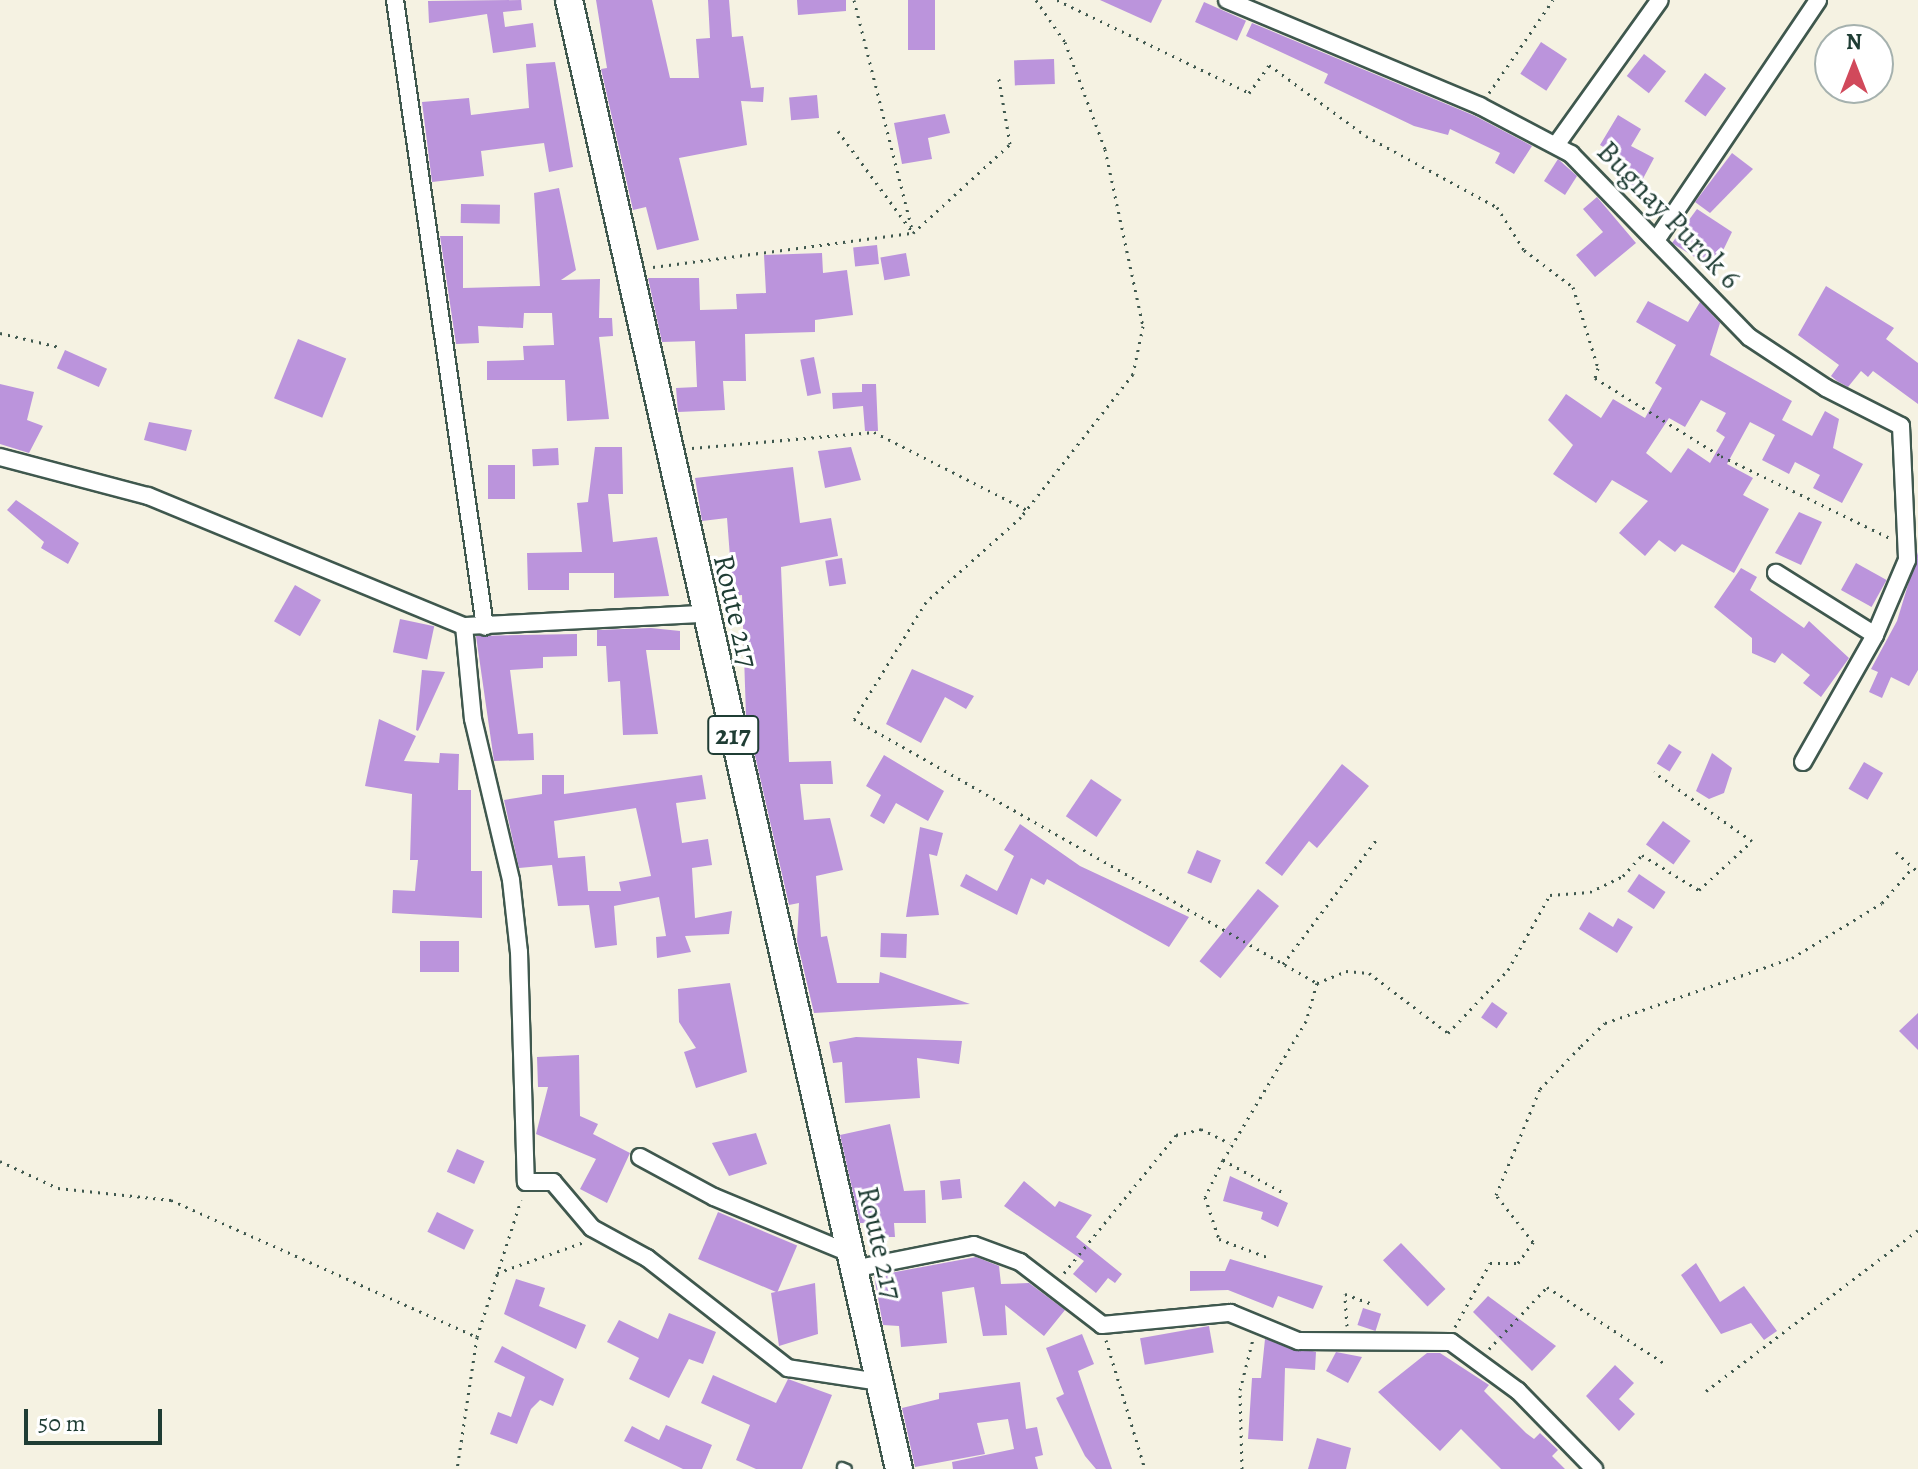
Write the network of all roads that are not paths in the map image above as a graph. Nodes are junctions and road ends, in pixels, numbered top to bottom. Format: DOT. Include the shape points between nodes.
graph roads {
  1 [pos="395,0"];
  2 [pos="569,0"];
  3 [pos="1227,0"];
  4 [pos="1660,0"];
  5 [pos="1818,0"];
  6 [pos="1556,145"];
  7 [pos="1657,239"];
  8 [pos="1901,426"];
  9 [pos="1918,432"];
  10 [pos="1911,449"];
  11 [pos="0,457"];
  12 [pos="1776,573"];
  13 [pos="702,614"];
  14 [pos="464,626"];
  15 [pos="485,627"];
  16 [pos="1875,635"];
  17 [pos="1803,762"];
  18 [pos="640,1157"];
  19 [pos="851,1261"];
  20 [pos="879,1382"];
  21 [pos="899,1469"];
  22 [pos="1594,1469"];
  1 -- 15 [label="street"];
  2 -- 13 [label="main road, Route 217 / 217"];
  3 -- 6 [label="street, Bugnay Purok 6" via="1480,106"];
  4 -- 6 [label="street"];
  5 -- 7 [label="street"];
  6 -- 7 [label="street, Bugnay Purok 6" via="1601,178"];
  7 -- 8 [label="street, Bugnay Purok 6" via="1749,337 1826,388"];
  8 -- 9 [label="street, Bugnay Purok 6"];
  8 -- 10 [label="street"];
  10 -- 16 [label="street" via="1907,547"];
  11 -- 14 [label="street" via="148,496"];
  12 -- 16 [label="street"];
  13 -- 15 [label="street"];
  13 -- 19 [label="main road, Route 217 / 217"];
  14 -- 15 [label="street"];
  14 -- 20 [label="street" via="468,689 511,880 519,952 526,1182 553,1182 602,1235 647,1258 788,1368"];
  16 -- 17 [label="street"];
  18 -- 19 [label="street"];
  19 -- 20 [label="main road, Route 217 / 217"];
  19 -- 22 [label="street" via="974,1245 1056,1287 1102,1325 1215,1313 1298,1341 1451,1342 1480,1358"];
  20 -- 21 [label="main road, Route 217 / 217"];
}
